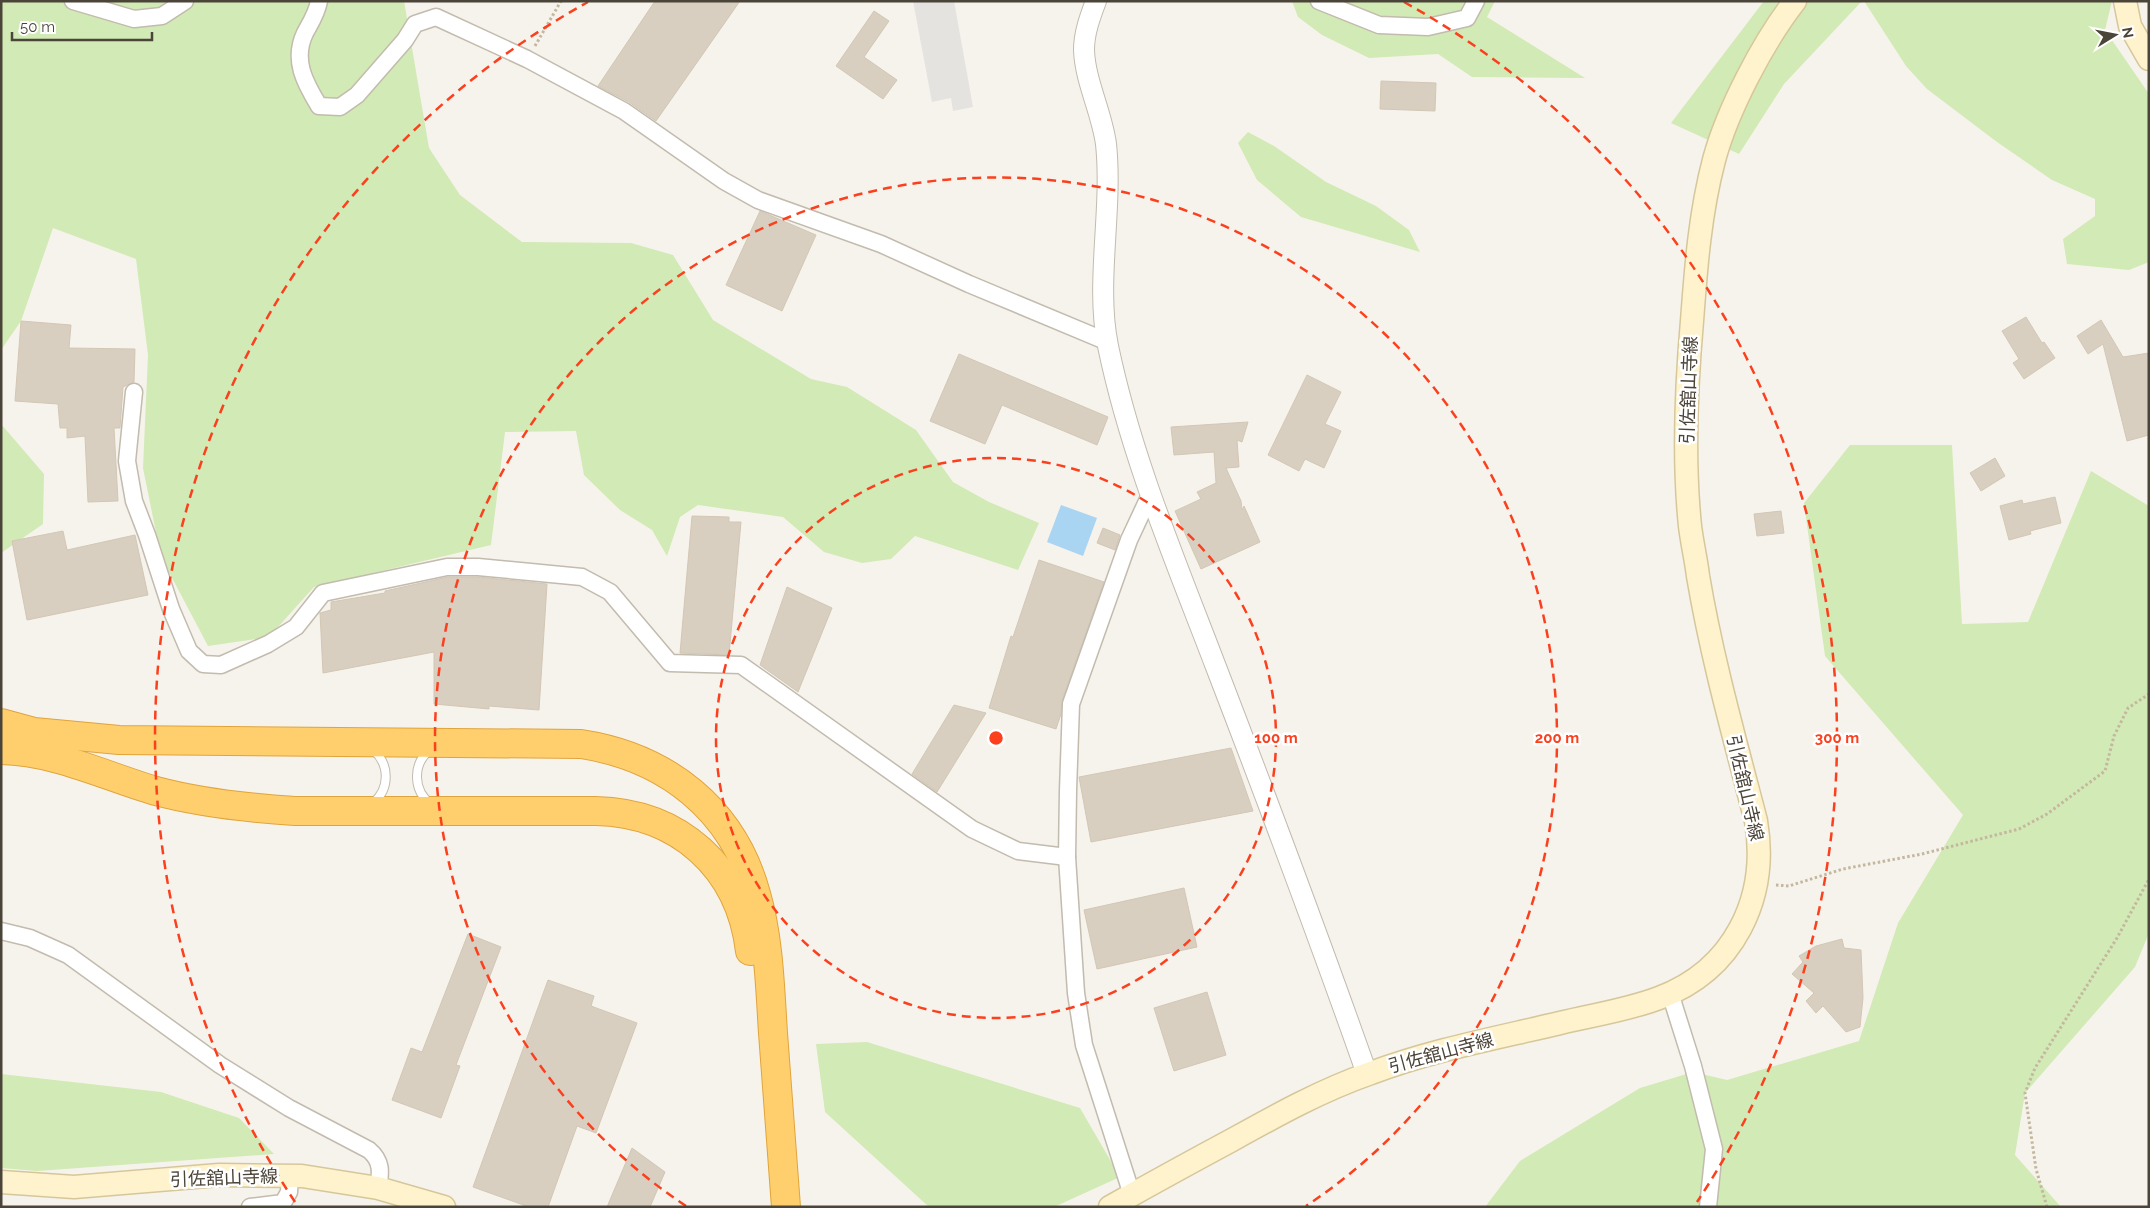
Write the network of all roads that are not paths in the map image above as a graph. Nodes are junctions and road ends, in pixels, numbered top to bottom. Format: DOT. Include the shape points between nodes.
graph roads {
  1 [pos="72,1"];
  2 [pos="185,1"];
  3 [pos="319,1"];
  4 [pos="1096,1"];
  5 [pos="1319,1"];
  6 [pos="1476,1"];
  7 [pos="1795,1"];
  8 [pos="2124,1"];
  9 [pos="2149,59"];
  10 [pos="1108,342"];
  11 [pos="134,392"];
  12 [pos="1150,495"];
  13 [pos="1,723"];
  14 [pos="351,742"];
  15 [pos="452,742"];
  16 [pos="1,750"];
  17 [pos="351,811"];
  18 [pos="452,811"];
  19 [pos="1067,857"];
  20 [pos="1,931"];
  21 [pos="1670,993"];
  22 [pos="1367,1074"];
  23 [pos="290,1176"];
  24 [pos="1,1182"];
  25 [pos="378,1188"];
  26 [pos="1132,1195"];
  27 [pos="250,1207"];
  28 [pos="444,1207"];
  29 [pos="769,1207"];
  30 [pos="786,1207"];
  31 [pos="1110,1207"];
  32 [pos="1708,1207"];
  1 -- 2 [label="street" via="134,19 162,16"];
  3 -- 10 [label="street" via="304,36 300,61 304,81 319,106 340,107 357,95 415,24 436,17 527,58 624,110 724,181 758,200 881,244"];
  4 -- 10 [label="street" via="1087,26 1084,50 1105,142 1108,177 1104,304"];
  5 -- 6 [label="street" via="1379,25 1428,27 1467,18"];
  7 -- 21 [label="main road, 引佐舘山寺線" via="1776,25 1748,78 1714,160 1695,280 1688,371 1686,463 1690,527 1709,640 1760,841 1757,884 1745,919 1724,953 1694,980"];
  8 -- 9 [label="main road" via="2130,26"];
  10 -- 12 [label="street" via="1128,427"];
  11 -- 19 [label="street" via="127,461 134,501 189,651 203,664 221,665 268,644 296,627 323,593 447,567 478,566 582,577 610,592 670,663 741,665 972,829 1018,851"];
  12 -- 19 [label="street" via="1129,540 1071,704"];
  12 -- 22 [label="street"];
  13 -- 14 [label="highway" via="34,732 100,739"];
  14 -- 15 [label="highway"];
  14 -- 17 [label="lane" via="368,746 376,752 386,776 376,801 369,807"];
  15 -- 18 [label="lane" via="442,743 427,752 421,759 417,777 421,794 427,801 434,807"];
  15 -- 30 [label="highway" via="580,744 624,753 665,772 684,785 706,805 729,834 750,874 765,943"];
  16 -- 17 [label="highway" via="36,753 158,791 226,805 295,811"];
  17 -- 18 [label="highway"];
  18 -- 29 [label="highway" via="606,811 632,814 682,835 696,845 720,872 738,906 750,946"];
  19 -- 26 [label="street" via="1076,993 1084,1045"];
  20 -- 25 [label="street" via="30,938 68,955 220,1065 288,1108 370,1150 381,1165"];
  21 -- 22 [label="main road, 引佐舘山寺線" via="1639,1004 1422,1056"];
  21 -- 32 [label="street" via="1714,1149"];
  22 -- 26 [label="main road, 引佐舘山寺線" via="1290,1108"];
  23 -- 24 [label="main road, 引佐舘山寺線" via="219,1175 74,1187"];
  23 -- 25 [label="main road, 引佐舘山寺線"];
  23 -- 27 [label="street" via="284,1203"];
  25 -- 28 [label="main road, 引佐舘山寺線"];
  26 -- 31 [label="main road, 引佐舘山寺線"];
}
